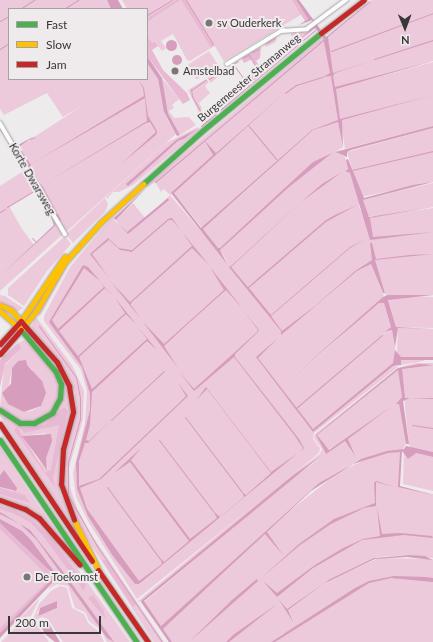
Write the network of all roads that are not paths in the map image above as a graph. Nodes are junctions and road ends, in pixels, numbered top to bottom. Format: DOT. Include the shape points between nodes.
graph roads {
  1 [pos="346,0"];
  2 [pos="361,1"];
  3 [pos="227,64"];
  4 [pos="0,123"];
  5 [pos="154,172"];
  6 [pos="65,234"];
  7 [pos="0,305"];
  8 [pos="0,311"];
  9 [pos="28,312"];
  10 [pos="19,316"];
  11 [pos="23,323"];
  12 [pos="17,326"];
  13 [pos="21,330"];
  14 [pos="0,344"];
  15 [pos="0,354"];
  16 [pos="0,410"];
  17 [pos="0,424"];
  18 [pos="0,440"];
  19 [pos="0,500"];
  20 [pos="100,573"];
  21 [pos="94,580"];
  22 [pos="137,642"];
  23 [pos="148,642"];
  1 -- 3 [label="street" via="307,29 281,31"];
  2 -- 5 [label="main road, Burgemeester Stramanweg"];
  4 -- 6 [label="street, Korte Dwarsweg"];
  5 -- 9 [label="main road, Burgemeester Stramanweg" via="113,207 70,250"];
  5 -- 11 [label="main road, Burgemeester Stramanweg" via="71,254"];
  7 -- 10 [label="main road"];
  8 -- 12 [label="main road"];
  9 -- 10 [label="main road"];
  9 -- 11 [label="main road, Burgemeester Stramanweg"];
  10 -- 11 [label="main road"];
  11 -- 12 [label="main road"];
  11 -- 13 [label="main road, Burgemeester Stramanweg"];
  11 -- 20 [label="main road" via="57,362 69,386 73,412 63,449 61,484 69,510"];
  12 -- 13 [label="main road"];
  12 -- 14 [label="main road"];
  13 -- 15 [label="main road, Burgemeester Stramanweg"];
  13 -- 16 [label="main road" via="56,372 60,384 60,398 52,413 34,423 20,423"];
  17 -- 20 [label="main road"];
  18 -- 21 [label="main road"];
  19 -- 21 [label="main road" via="25,509 39,518"];
  20 -- 23 [label="main road"];
  21 -- 22 [label="main road"];
}
